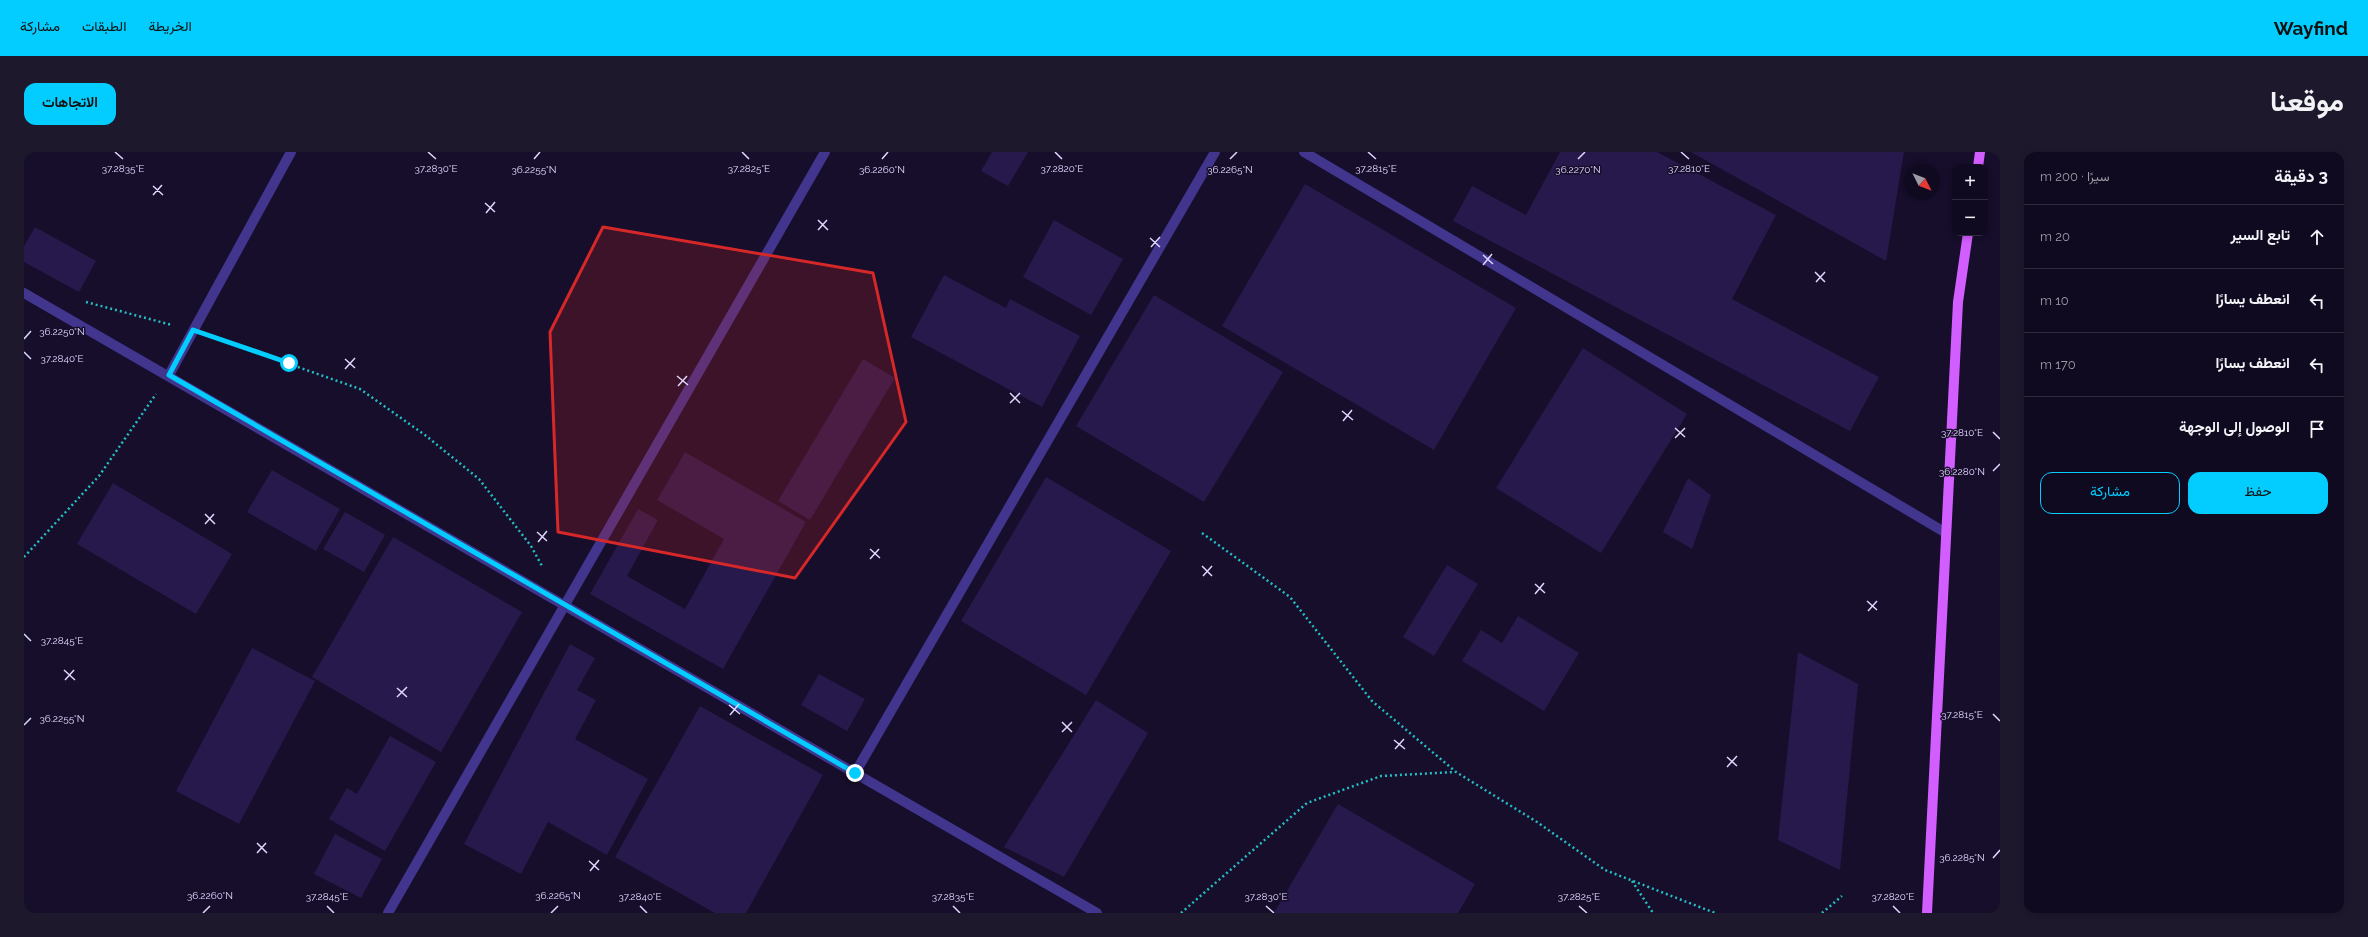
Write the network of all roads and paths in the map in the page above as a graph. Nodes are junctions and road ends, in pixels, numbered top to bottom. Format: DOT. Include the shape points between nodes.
graph roads {
  1 [pos="290,152"];
  2 [pos="825,152"];
  3 [pos="1215,152"];
  4 [pos="1304,152"];
  5 [pos="1980,152"];
  6 [pos="1978,164"];
  7 [pos="1968,236"];
  8 [pos="24,293"];
  9 [pos="82,301"];
  10 [pos="193,330"];
  11 [pos="169,375"];
  12 [pos="1202,533"];
  13 [pos="1946,533"];
  14 [pos="24,557"];
  15 [pos="546,573"];
  16 [pos="566,606"];
  17 [pos="1456,772"];
  18 [pos="855,773"];
  19 [pos="1631,880"];
  20 [pos="1842,896"];
  21 [pos="388,913"];
  22 [pos="1097,913"];
  23 [pos="1181,913"];
  24 [pos="1653,913"];
  25 [pos="1714,913"];
  26 [pos="1822,913"];
  27 [pos="1927,913"];
  1 -- 10 [label="street"];
  2 -- 16 [label="street"];
  3 -- 18 [label="street"];
  4 -- 13 [label="street"];
  5 -- 6 [label="main road"];
  7 -- 13 [label="main road" via="1958,302"];
  8 -- 11 [label="street"];
  9 -- 10 [label="path"];
  10 -- 11 [label="street"];
  10 -- 15 [label="path" via="360,389 425,435 480,479 531,546"];
  11 -- 14 [label="path" via="99,476"];
  11 -- 16 [label="street"];
  12 -- 17 [label="path" via="1290,597 1372,701"];
  13 -- 27 [label="main road"];
  16 -- 18 [label="street"];
  16 -- 21 [label="street"];
  17 -- 19 [label="path" via="1537,822 1605,870"];
  17 -- 23 [label="path" via="1381,776 1307,803"];
  18 -- 22 [label="street"];
  19 -- 24 [label="path"];
  19 -- 25 [label="path"];
  20 -- 26 [label="path"];
}
